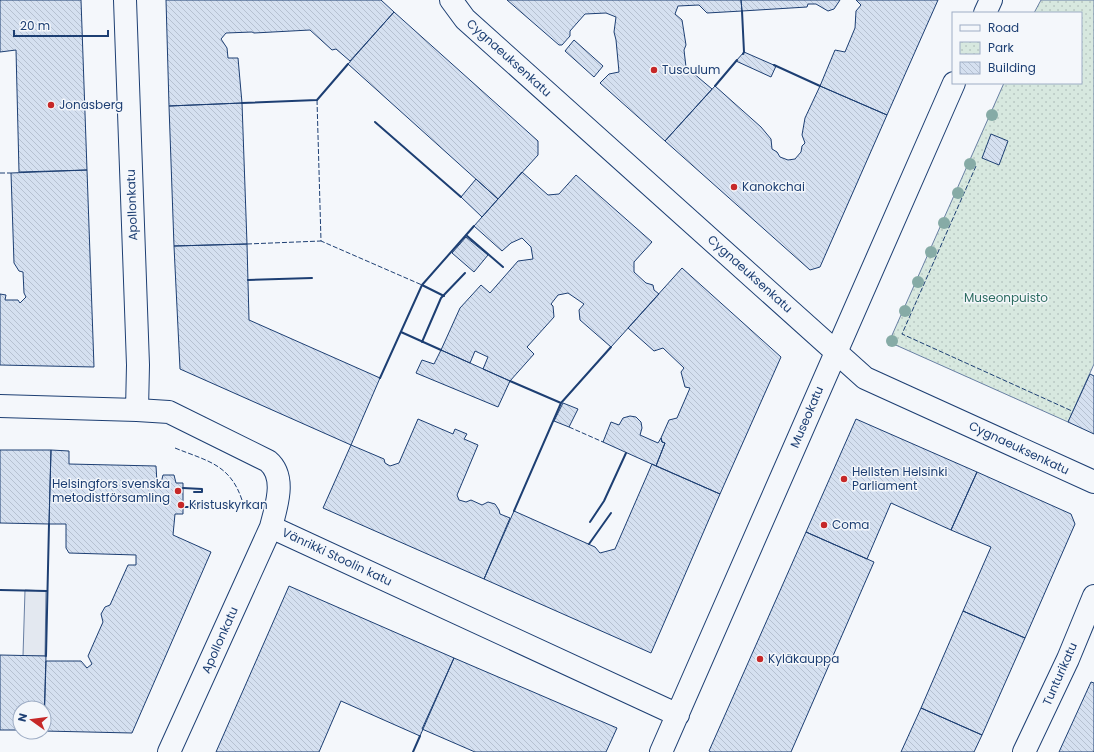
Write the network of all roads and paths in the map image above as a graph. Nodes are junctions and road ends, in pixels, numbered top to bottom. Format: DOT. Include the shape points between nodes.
graph roads {
  1 [pos="125,0"];
  2 [pos="451,0"];
  3 [pos="991,0"];
  4 [pos="985,12"];
  5 [pos="954,84"];
  6 [pos="835,352"];
  7 [pos="0,406"];
  8 [pos="137,410"];
  9 [pos="1094,482"];
  10 [pos="271,527"];
  11 [pos="1094,596"];
  12 [pos="678,715"];
  13 [pos="169,752"];
  14 [pos="661,752"];
  15 [pos="1024,752"];
  1 -- 8 [label="street, Apollonkatu" via="138,365"];
  2 -- 6 [label="street, Cygnaeuksenkatu" via="465,18"];
  3 -- 4 [label="street"];
  5 -- 6 [label="street, Museokatu"];
  6 -- 9 [label="street, Cygnaeuksenkatu" via="866,378"];
  6 -- 12 [label="street, Museokatu"];
  7 -- 8 [label="street, Vänrikki Stoolin katu"];
  8 -- 10 [label="street, Vänrikki Stoolin katu" via="169,412 275,467 279,484"];
  10 -- 12 [label="street, Vänrikki Stoolin katu"];
  10 -- 13 [label="street, Apollonkatu"];
  11 -- 15 [label="street, Tunturikatu" via="1068,659"];
  12 -- 14 [label="street, Museokatu"];
}
